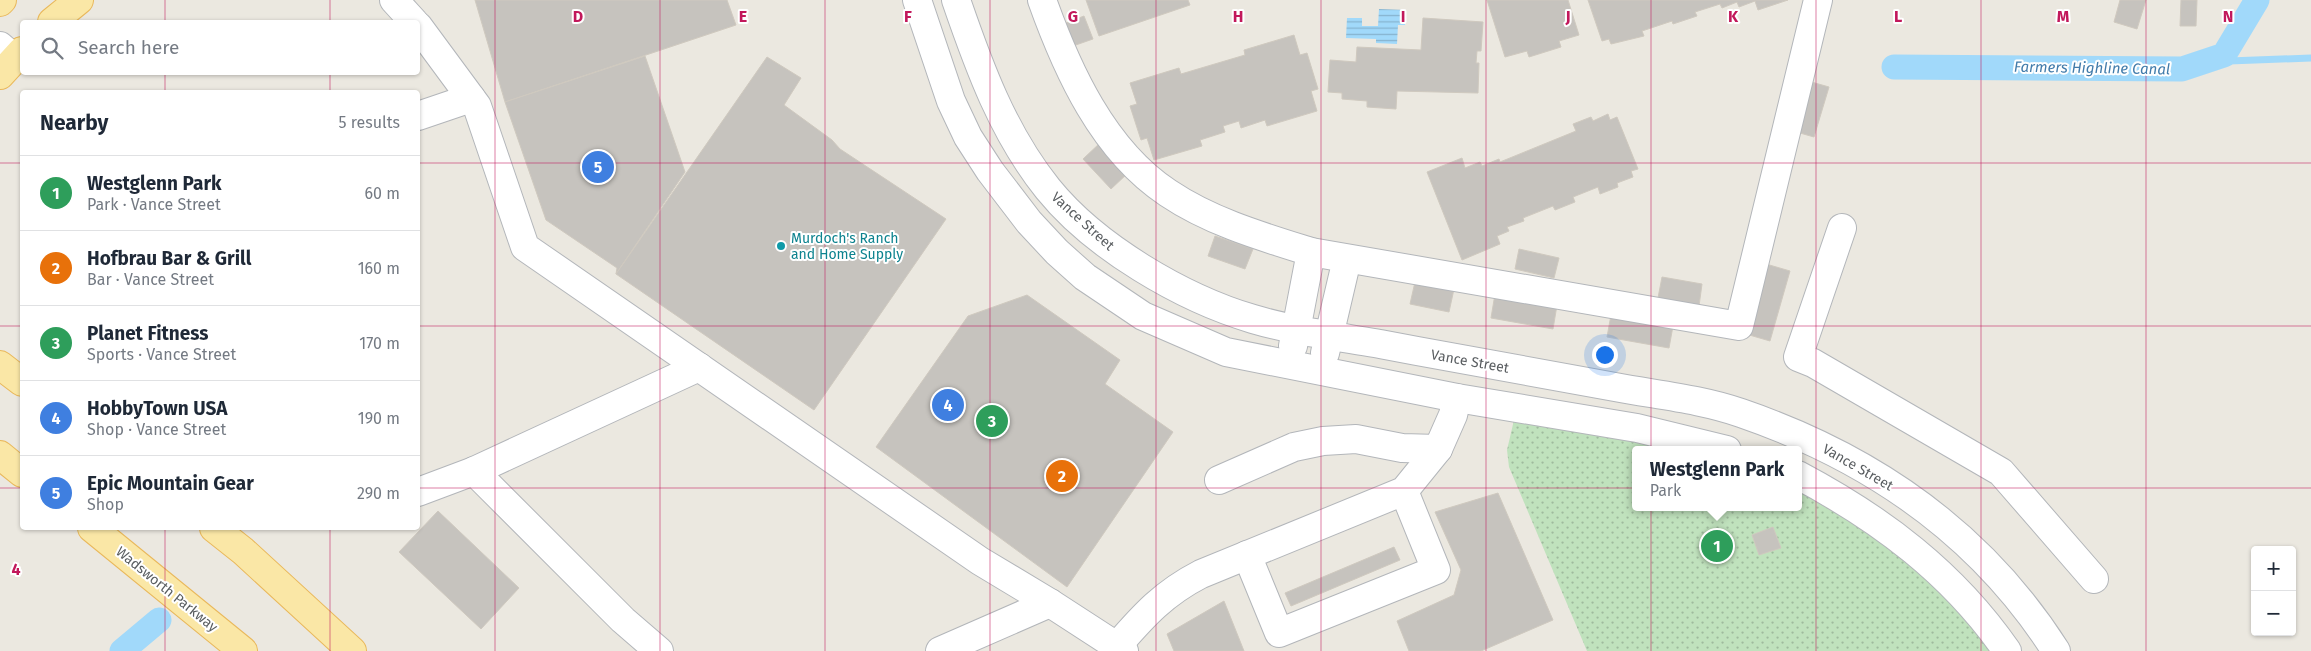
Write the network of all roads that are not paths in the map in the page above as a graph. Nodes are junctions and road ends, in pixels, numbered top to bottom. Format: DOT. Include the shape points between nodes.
graph roads {
  1 [pos="78,0"];
  2 [pos="394,0"];
  3 [pos="917,0"];
  4 [pos="956,0"];
  5 [pos="1042,0"];
  6 [pos="1818,0"];
  7 [pos="54,20"];
  8 [pos="412,20"];
  9 [pos="420,29"];
  10 [pos="471,98"];
  11 [pos="420,115"];
  12 [pos="1842,228"];
  13 [pos="1312,252"];
  14 [pos="1347,259"];
  15 [pos="1297,328"];
  16 [pos="1330,336"];
  17 [pos="1288,365"];
  18 [pos="699,367"];
  19 [pos="1321,372"];
  20 [pos="1457,398"];
  21 [pos="1711,446"];
  22 [pos="1438,449"];
  23 [pos="0,455"];
  24 [pos="20,470"];
  25 [pos="474,471"];
  26 [pos="1802,478"];
  27 [pos="1219,480"];
  28 [pos="420,491"];
  29 [pos="1404,491"];
  30 [pos="94,530"];
  31 [pos="217,530"];
  32 [pos="1247,555"];
  33 [pos="2094,579"];
  34 [pos="1050,603"];
  35 [pos="1121,648"];
  36 [pos="656,650"];
  37 [pos="243,651"];
  38 [pos="352,651"];
  39 [pos="940,651"];
  40 [pos="2007,651"];
  41 [pos="2056,651"];
  1 -- 7 [label="main road"];
  2 -- 8 [label="street"];
  3 -- 17 [label="street" via="951,101 968,137 1017,208 1057,252 1085,277 1143,316 1226,352"];
  4 -- 15 [label="street, Vance Street" via="987,85 1006,126 1049,190 1080,222 1147,272 1194,296 1252,319"];
  5 -- 13 [label="street" via="1058,47 1081,92 1103,127 1139,169 1168,193 1205,214 1256,235"];
  6 -- 14 [label="street" via="1739,326"];
  9 -- 10 [label="street"];
  10 -- 11 [label="street"];
  10 -- 18 [label="street" via="477,106 525,247"];
  12 -- 33 [label="street" via="1798,357 2001,472"];
  13 -- 14 [label="street"];
  13 -- 15 [label="street"];
  14 -- 16 [label="street"];
  15 -- 16 [label="street, Vance Street"];
  15 -- 17 [label="street"];
  16 -- 19 [label="street"];
  16 -- 41 [label="street, Vance Street" via="1716,406 1795,433 1871,471 1974,548"];
  17 -- 19 [label="street"];
  18 -- 25 [label="street"];
  18 -- 34 [label="street" via="980,561"];
  19 -- 20 [label="street"];
  20 -- 21 [label="street" via="1637,428"];
  20 -- 22 [label="street"];
  22 -- 27 [label="street" via="1402,448 1356,439 1322,441 1294,448"];
  22 -- 29 [label="street"];
  23 -- 24 [label="main road"];
  25 -- 28 [label="street"];
  25 -- 36 [label="street"];
  26 -- 40 [label="street" via="1848,502 1914,549 1965,596"];
  29 -- 32 [label="street"];
  29 -- 32 [label="street" via="1436,570 1279,633"];
  30 -- 37 [label="main road, Wadsworth Parkway"];
  31 -- 38 [label="main road"];
  32 -- 35 [label="street" via="1177,587 1141,618"];
  34 -- 35 [label="street"];
  34 -- 39 [label="street"];
}
